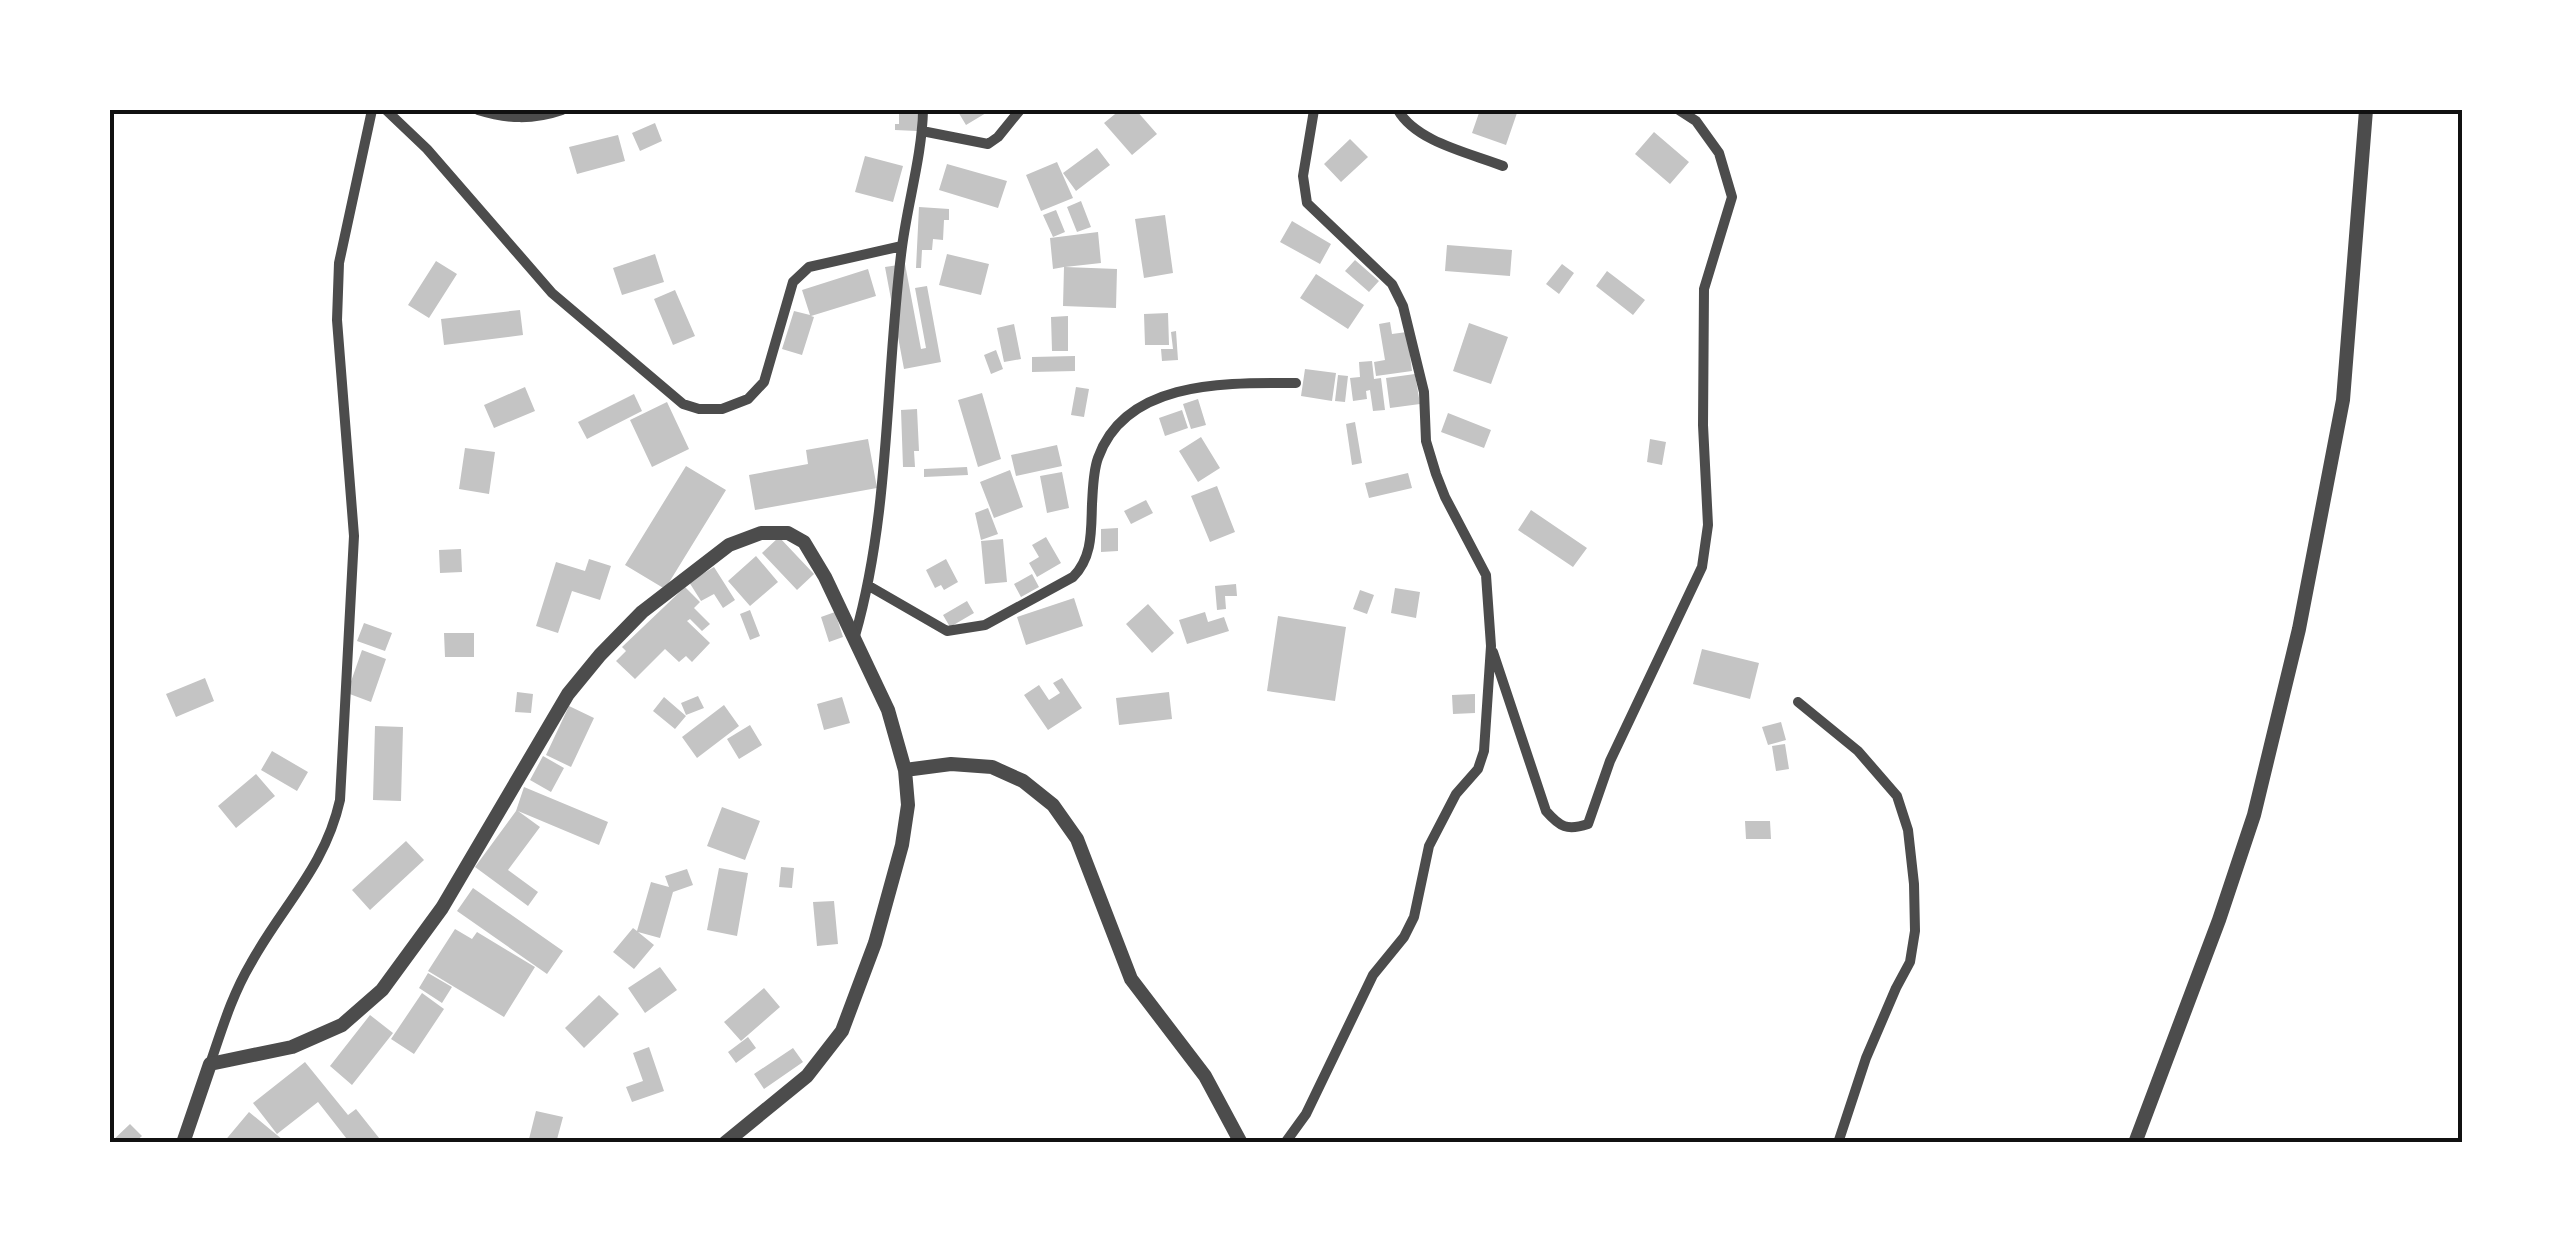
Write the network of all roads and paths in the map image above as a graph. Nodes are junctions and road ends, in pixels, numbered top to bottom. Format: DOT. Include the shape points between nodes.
graph roads {
  1 [pos="372,110"];
  2 [pos="386,110"];
  3 [pos="478,110"];
  4 [pos="562,110"];
  5 [pos="923,110"];
  6 [pos="1020,110"];
  7 [pos="1314,110"];
  8 [pos="1398,110"];
  9 [pos="1680,110"];
  10 [pos="2366,110"];
  11 [pos="922,130"];
  12 [pos="1503,166"];
  13 [pos="902,246"];
  14 [pos="1296,383"];
  15 [pos="869,586"];
  16 [pos="855,636"];
  17 [pos="1492,646"];
  18 [pos="1798,702"];
  19 [pos="905,770"];
  20 [pos="210,1064"];
  21 [pos="184,1143"];
  22 [pos="726,1143"];
  23 [pos="1241,1143"];
  24 [pos="1285,1143"];
  25 [pos="1838,1143"];
  26 [pos="2135,1143"];
  1 -- 20 [label="street" via="339,263 354,536 340,800 322,854 232,998"];
  2 -- 13 [label="street" via="552,293 683,404 700,409 748,399 764,382 793,282 809,267"];
  3 -- 4 [label="street" via="505,118"];
  5 -- 11 [label="street"];
  6 -- 11 [label="street" via="988,144"];
  7 -- 17 [label="street" via="1303,176 1308,202 1392,284 1404,306 1424,392 1426,440 1444,497 1486,576"];
  8 -- 12 [label="street" via="1434,139"];
  9 -- 17 [label="street" via="1719,153 1732,197 1704,289 1708,525 1702,568 1610,761 1588,824 1559,826 1546,811"];
  10 -- 26 [label="street" via="2343,400 2299,629 2254,815"];
  11 -- 13 [label="street"];
  13 -- 15 [label="street"];
  14 -- 15 [label="street" via="1182,390 1118,424 1097,460 1083,568 985,625 947,631"];
  15 -- 16 [label="street"];
  16 -- 19 [label="street" via="888,710"];
  16 -- 20 [label="street" via="804,542 788,533 762,533 717,553 642,612 568,694 442,908 382,990 342,1025 292,1047"];
  17 -- 24 [label="street" via="1478,769 1456,794 1429,846 1414,917 1373,976 1306,1114"];
  18 -- 25 [label="street" via="1858,751 1897,796 1910,848 1910,962 1866,1058"];
  19 -- 22 [label="street" via="902,844 842,1030 806,1076"];
  19 -- 23 [label="street" via="992,766 1053,806 1077,840 1132,979 1204,1076"];
  20 -- 21 [label="street"];
}
